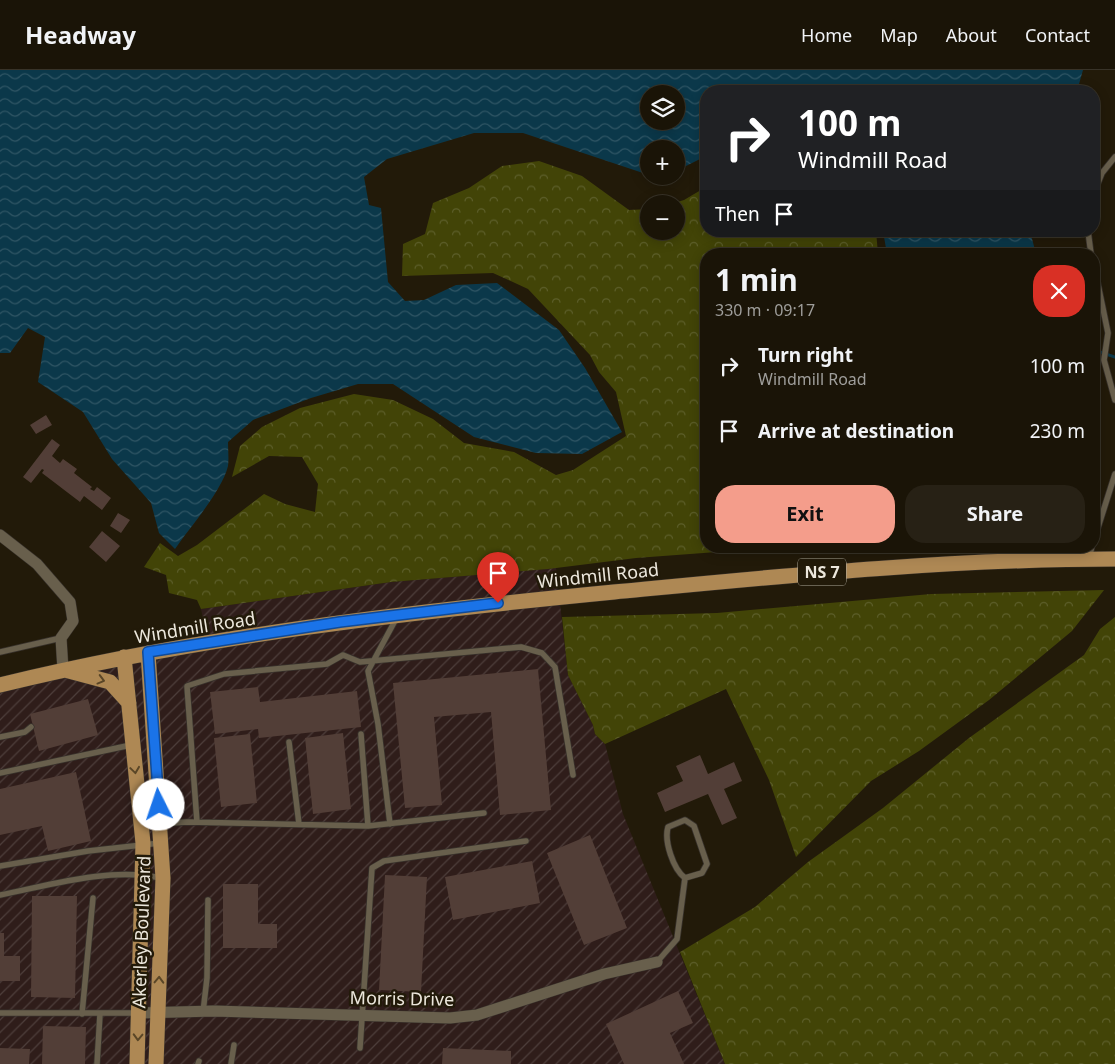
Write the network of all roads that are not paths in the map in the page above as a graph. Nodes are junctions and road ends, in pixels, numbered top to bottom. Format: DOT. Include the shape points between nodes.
graph roads {
  1 [pos="1115,157"];
  2 [pos="1100,178"];
  3 [pos="1100,291"];
  4 [pos="1115,400"];
  5 [pos="1115,474"];
  6 [pos="1100,521"];
  7 [pos="0,535"];
  8 [pos="1090,553"];
  9 [pos="1115,559"];
  10 [pos="398,615"];
  11 [pos="61,638"];
  12 [pos="0,652"];
  13 [pos="148,652"];
  14 [pos="124,657"];
  15 [pos="374,661"];
  16 [pos="63,670"];
  17 [pos="0,685"];
  18 [pos="130,704"];
  19 [pos="31,727"];
  20 [pos="362,734"];
  21 [pos="0,737"];
  22 [pos="290,742"];
  23 [pos="131,745"];
  24 [pos="0,773"];
  25 [pos="573,775"];
  26 [pos="484,813"];
  27 [pos="197,822"];
  28 [pos="160,823"];
  29 [pos="298,824"];
  30 [pos="390,824"];
  31 [pos="142,825"];
  32 [pos="368,826"];
  33 [pos="162,842"];
  34 [pos="526,842"];
  35 [pos="143,843"];
  36 [pos="0,866"];
  37 [pos="142,874"];
  38 [pos="163,878"];
  39 [pos="685,878"];
  40 [pos="0,895"];
  41 [pos="93,898"];
  42 [pos="208,900"];
  43 [pos="657,962"];
  44 [pos="203,1012"];
  45 [pos="0,1013"];
  46 [pos="139,1013"];
  47 [pos="82,1014"];
  48 [pos="100,1014"];
  49 [pos="157,1014"];
  50 [pos="361,1016"];
  51 [pos="234,1045"];
  52 [pos="360,1048"];
  53 [pos="97,1064"];
  54 [pos="137,1064"];
  55 [pos="156,1064"];
  56 [pos="231,1064"];
  1 -- 2 [label="lane"];
  3 -- 4 [label="lane" via="1107,322 1104,360"];
  5 -- 6 [label="lane"];
  7 -- 11 [label="street" via="37,564 70,602 73,621"];
  8 -- 9 [label="main road, Windmill Road / NS 7"];
  8 -- 10 [label="main road, Windmill Road / NS 7" via="770,576"];
  10 -- 13 [label="main road, Windmill Road / NS 7"];
  10 -- 15 [label="lane"];
  11 -- 12 [label="lane"];
  11 -- 16 [label="street"];
  13 -- 14 [label="main road, Windmill Road / NS 7"];
  13 -- 28 [label="main road, Akerley Boulevard"];
  14 -- 16 [label="main road, Windmill Road / NS 7"];
  14 -- 18 [label="main road, Akerley Boulevard"];
  15 -- 25 [label="lane" via="521,647 542,654 555,667"];
  15 -- 27 [label="lane" via="360,662 342,655 327,664 224,674 187,686"];
  15 -- 30 [label="lane" via="368,671"];
  16 -- 17 [label="main road, Windmill Road / NS 7"];
  16 -- 18 [label="main road, one-way" via="110,682"];
  18 -- 23 [label="main road, Akerley Boulevard"];
  19 -- 21 [label="lane" via="25,732"];
  20 -- 32 [label="lane"];
  22 -- 29 [label="lane"];
  23 -- 24 [label="lane"];
  23 -- 31 [label="main road, Akerley Boulevard, one-way"];
  26 -- 30 [label="lane"];
  27 -- 28 [label="lane"];
  27 -- 29 [label="lane"];
  28 -- 31 [label="lane"];
  28 -- 33 [label="main road, Akerley Boulevard"];
  29 -- 32 [label="lane"];
  30 -- 32 [label="lane"];
  31 -- 35 [label="main road, Akerley Boulevard"];
  33 -- 35 [label="lane"];
  33 -- 38 [label="main road, Akerley Boulevard"];
  34 -- 50 [label="lane" via="376,864 372,868"];
  35 -- 36 [label="lane"];
  35 -- 37 [label="main road, Akerley Boulevard"];
  37 -- 38 [label="lane"];
  37 -- 40 [label="lane" via="51,884"];
  37 -- 46 [label="main road, Akerley Boulevard"];
  49 -- 38 [label="main road, Akerley Boulevard, one-way"];
  39 -- 39 [label="lane" via="702,873 707,864 694,826 685,820 668,827 666,836 679,874"];
  39 -- 43 [label="lane" via="678,939"];
  41 -- 47 [label="lane"];
  42 -- 44 [label="lane"];
  43 -- 50 [label="street, Morris Drive" via="604,974 477,1015 439,1018"];
  44 -- 49 [label="street, Morris Drive"];
  44 -- 50 [label="street, Morris Drive"];
  45 -- 47 [label="lane"];
  46 -- 48 [label="lane"];
  46 -- 49 [label="street, Morris Drive"];
  46 -- 54 [label="main road, Akerley Boulevard, one-way"];
  47 -- 48 [label="lane"];
  48 -- 53 [label="lane"];
  49 -- 55 [label="main road, Akerley Boulevard"];
  50 -- 52 [label="lane"];
  51 -- 56 [label="lane"];
}
